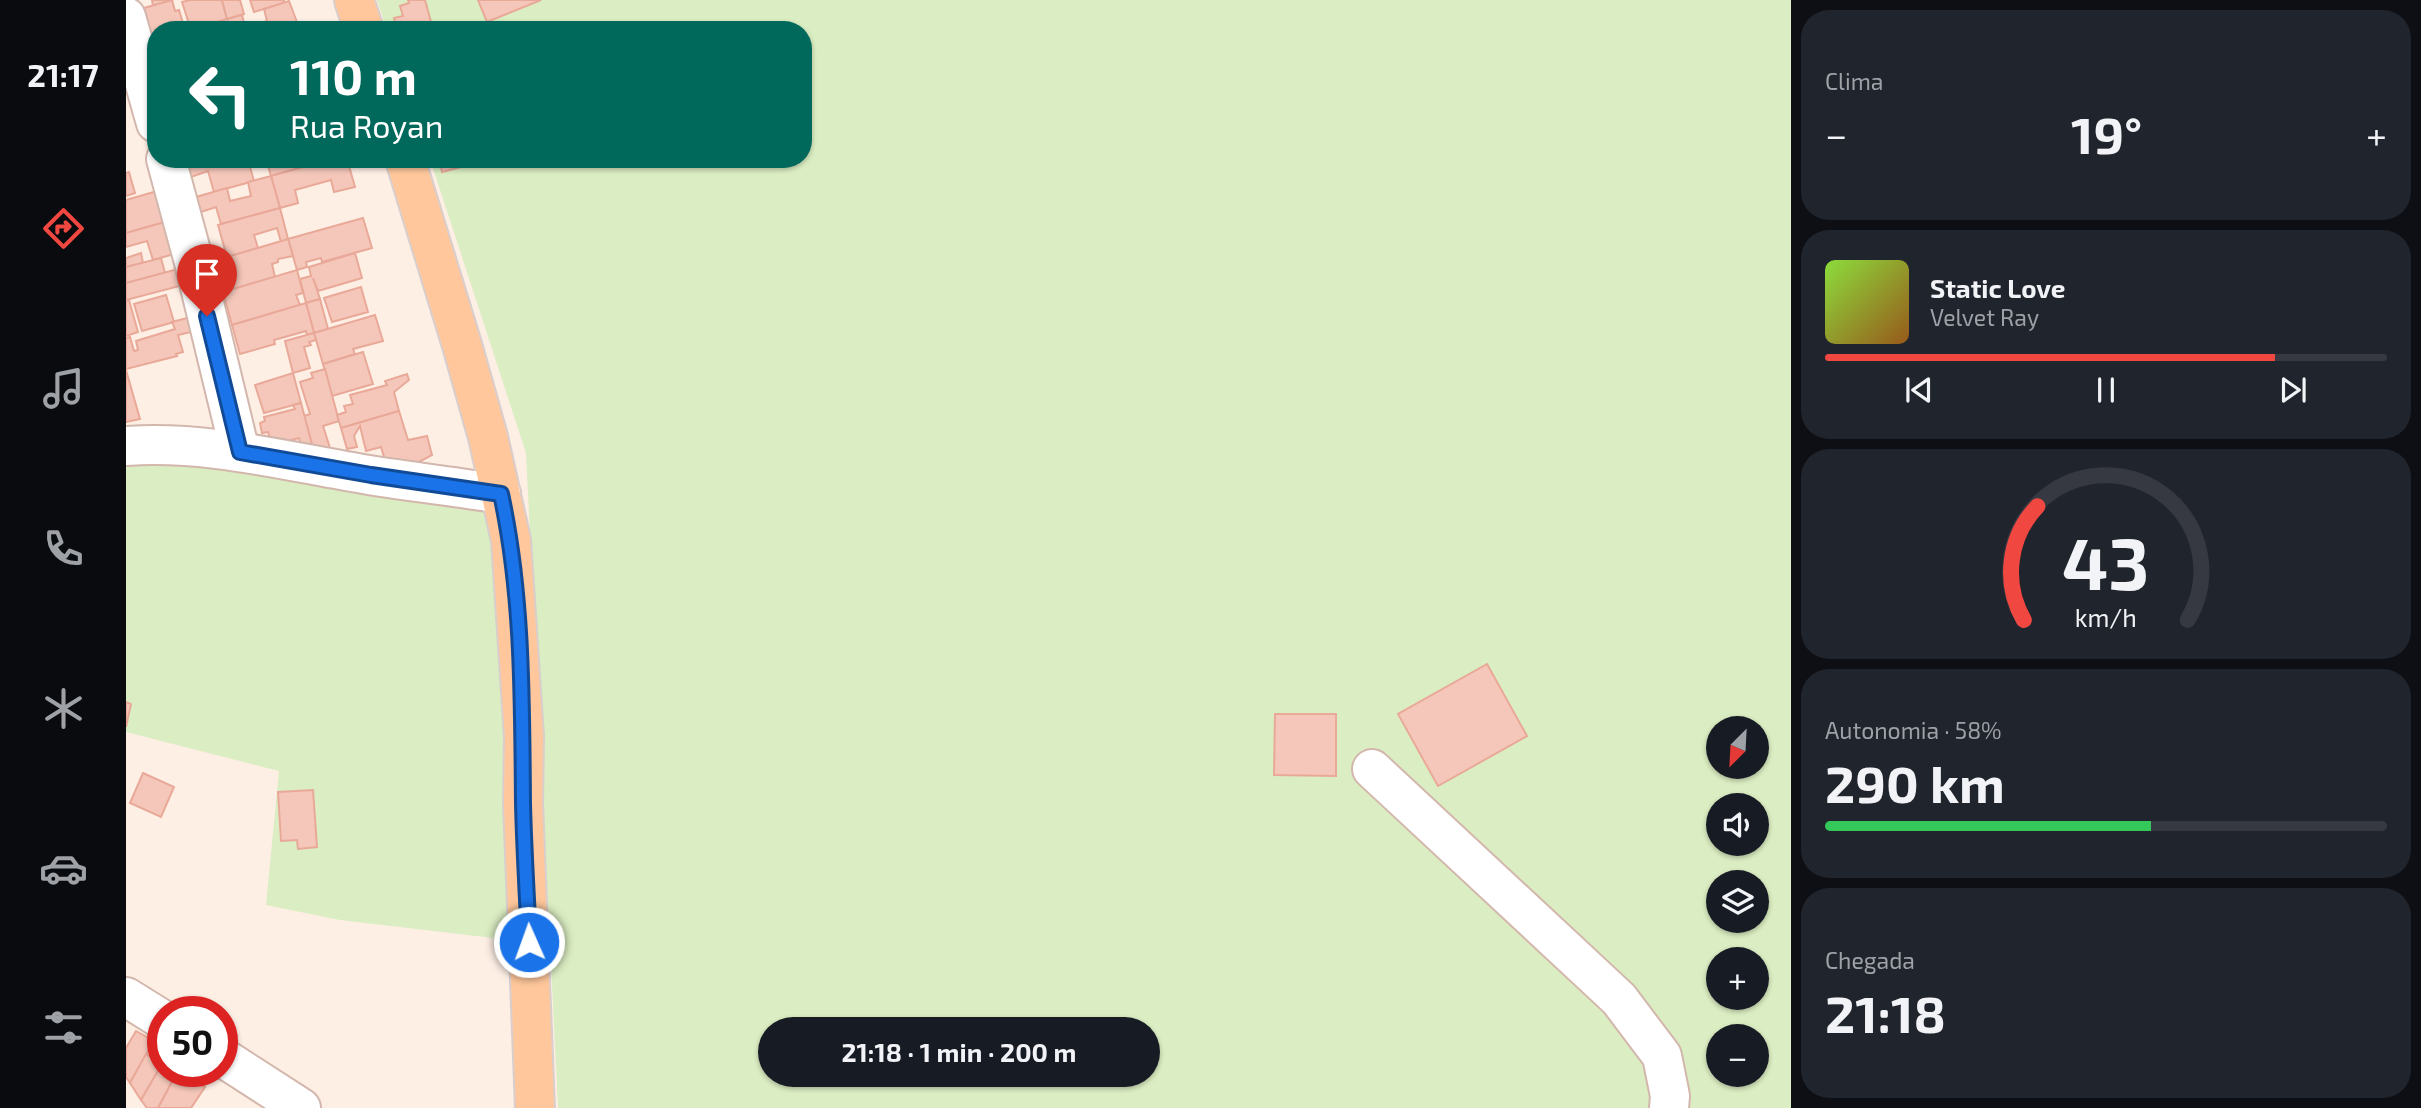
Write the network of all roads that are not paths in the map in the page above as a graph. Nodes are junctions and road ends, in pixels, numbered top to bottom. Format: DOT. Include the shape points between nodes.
graph roads {
  1 [pos="354,0"];
  2 [pos="126,17"];
  3 [pos="360,21"];
  4 [pos="147,91"];
  5 [pos="168,168"];
  6 [pos="408,168"];
  7 [pos="126,446"];
  8 [pos="240,452"];
  9 [pos="501,494"];
  10 [pos="1372,769"];
  11 [pos="126,997"];
  12 [pos="147,1010"];
  13 [pos="238,1067"];
  14 [pos="301,1108"];
  15 [pos="536,1108"];
  16 [pos="1668,1108"];
  1 -- 3 [label="main road"];
  2 -- 4 [label="street"];
  5 -- 8 [label="street"];
  6 -- 9 [label="main road"];
  7 -- 8 [label="street"];
  8 -- 9 [label="street"];
  9 -- 15 [label="main road" via="517,600"];
  10 -- 16 [label="street" via="1619,999 1662,1056"];
  11 -- 12 [label="street"];
  13 -- 14 [label="street"];
}
